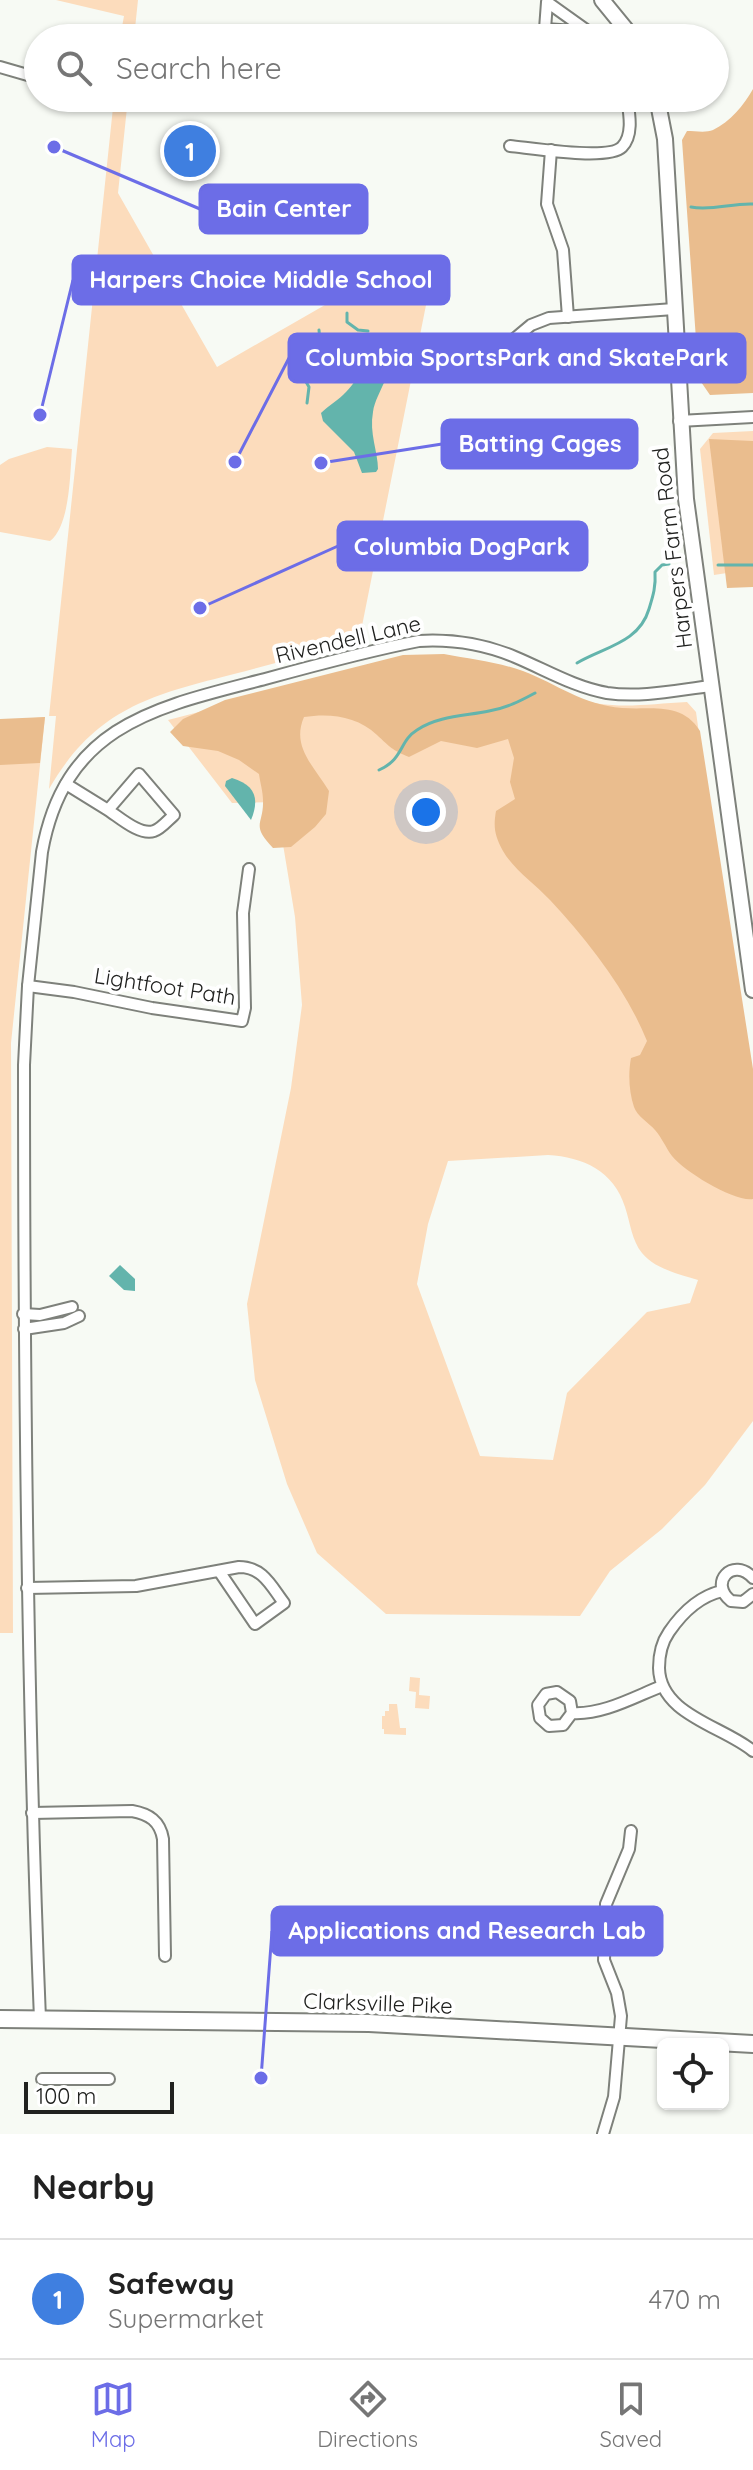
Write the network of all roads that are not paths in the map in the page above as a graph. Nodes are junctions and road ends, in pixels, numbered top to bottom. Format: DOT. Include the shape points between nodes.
graph roads {
  1 [pos="602,0"];
  2 [pos="622,24"];
  3 [pos="0,67"];
  4 [pos="24,74"];
  5 [pos="628,112"];
  6 [pos="660,112"];
  7 [pos="510,146"];
  8 [pos="551,150"];
  9 [pos="674,309"];
  10 [pos="568,317"];
  11 [pos="432,358"];
  12 [pos="753,417"];
  13 [pos="679,421"];
  14 [pos="711,686"];
  15 [pos="66,784"];
  16 [pos="108,810"];
  17 [pos="249,869"];
  18 [pos="750,948"];
  19 [pos="28,986"];
  20 [pos="753,990"];
  21 [pos="23,1314"];
  22 [pos="24,1329"];
  23 [pos="219,1571"];
  24 [pos="753,1578"];
  25 [pos="27,1588"];
  26 [pos="722,1591"];
  27 [pos="753,1594"];
  28 [pos="662,1686"];
  29 [pos="572,1713"];
  30 [pos="753,1751"];
  31 [pos="32,1813"];
  32 [pos="631,1831"];
  33 [pos="165,1956"];
  34 [pos="0,2019"];
  35 [pos="40,2019"];
  36 [pos="619,2037"];
  37 [pos="753,2044"];
  38 [pos="42,2079"];
  39 [pos="109,2079"];
  40 [pos="603,2134"];
  1 -- 2 [label="main road"];
  3 -- 4 [label="street"];
  5 -- 8 [label="street" via="623,147 605,153"];
  6 -- 9 [label="main road, Harpers Farm Road"];
  7 -- 8 [label="street"];
  8 -- 10 [label="street" via="547,204 563,250"];
  9 -- 10 [label="street"];
  9 -- 13 [label="main road, Harpers Farm Road"];
  10 -- 11 [label="street" via="540,320 501,350"];
  12 -- 13 [label="street"];
  13 -- 14 [label="main road, Harpers Farm Road"];
  14 -- 15 [label="street, Rivendell Lane" via="640,695 609,693 474,644 419,641 172,703 105,738"];
  14 -- 18 [label="main road, Harpers Farm Road"];
  15 -- 16 [label="street"];
  15 -- 19 [label="street, Rivendell Lane" via="46,832"];
  16 -- 16 [label="street" via="150,833 174,815 139,774"];
  17 -- 19 [label="street, Lightfoot Path" via="242,1021"];
  18 -- 20 [label="main road, Harpers Farm Road"];
  19 -- 21 [label="street, Rivendell Lane"];
  21 -- 22 [label="street, Rivendell Lane"];
  21 -- 22 [label="street" via="75,1312 64,1323"];
  22 -- 25 [label="street, Rivendell Lane"];
  23 -- 23 [label="street" via="256,1569 284,1603 255,1624"];
  23 -- 25 [label="street" via="136,1586"];
  24 -- 26 [label="street" via="735,1570 724,1577"];
  25 -- 31 [label="street, Rivendell Lane"];
  26 -- 27 [label="street" via="738,1603"];
  26 -- 28 [label="street" via="699,1600 669,1631 659,1662"];
  28 -- 29 [label="street" via="598,1711"];
  28 -- 30 [label="street" via="676,1705"];
  31 -- 33 [label="street" via="132,1811 155,1820 163,1839"];
  31 -- 35 [label="street, Rivendell Lane"];
  32 -- 36 [label="street" via="606,1904 604,1960 620,2003"];
  34 -- 35 [label="main road, Clarksville Pike"];
  35 -- 36 [label="main road, Clarksville Pike" via="369,2023"];
  36 -- 37 [label="main road, Clarksville Pike"];
  36 -- 40 [label="street" via="614,2097"];
  38 -- 39 [label="street"];
}
